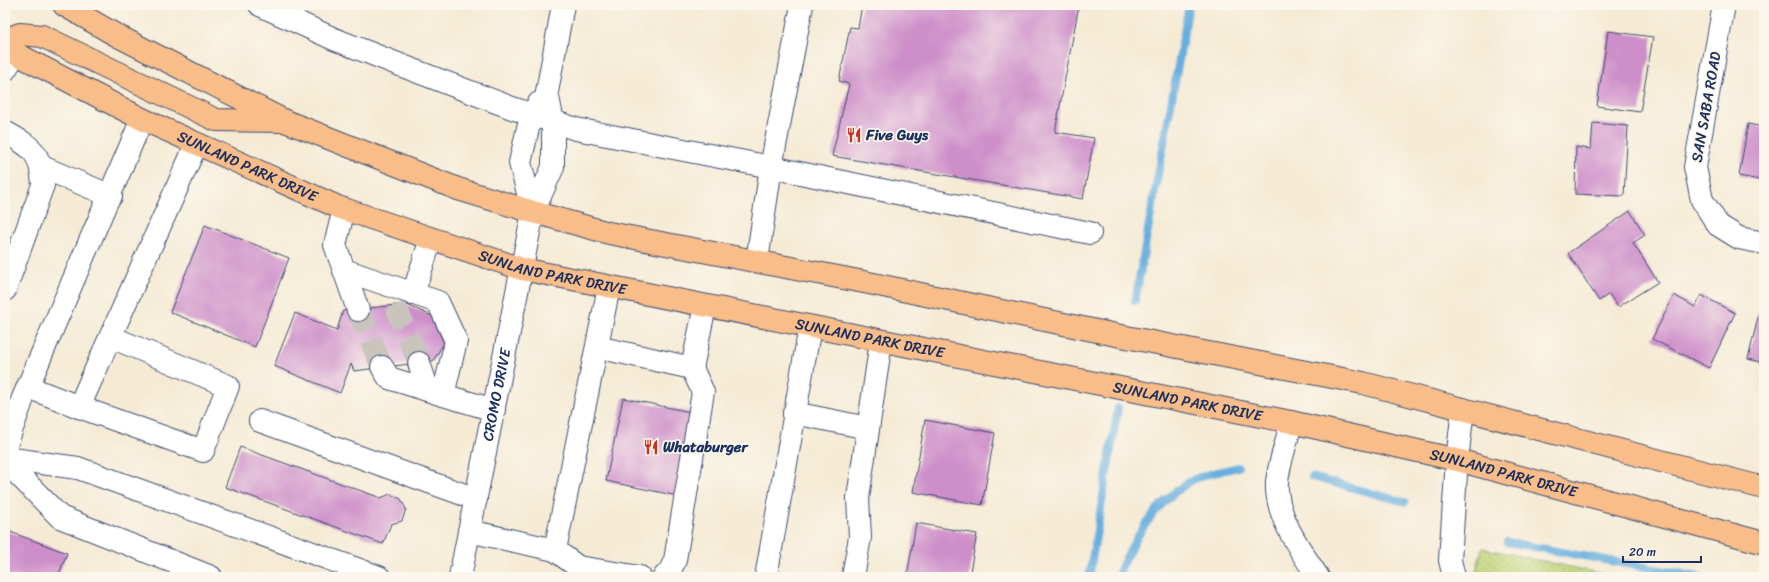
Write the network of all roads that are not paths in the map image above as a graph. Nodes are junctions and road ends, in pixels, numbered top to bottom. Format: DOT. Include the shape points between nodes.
graph roads {
  1 [pos="64,5"];
  2 [pos="260,5"];
  3 [pos="563,5"];
  4 [pos="802,5"];
  5 [pos="1724,5"];
  6 [pos="8,53"];
  7 [pos="547,92"];
  8 [pos="531,115"];
  9 [pos="142,119"];
  10 [pos="285,121"];
  11 [pos="553,122"];
  12 [pos="5,132"];
  13 [pos="196,145"];
  14 [pos="42,167"];
  15 [pos="771,167"];
  16 [pos="111,196"];
  17 [pos="344,209"];
  18 [pos="533,212"];
  19 [pos="1090,233"];
  20 [pos="431,239"];
  21 [pos="1764,243"];
  22 [pos="757,261"];
  23 [pos="344,270"];
  24 [pos="522,270"];
  25 [pos="385,283"];
  26 [pos="609,287"];
  27 [pos="5,290"];
  28 [pos="413,294"];
  29 [pos="395,305"];
  30 [pos="705,306"];
  31 [pos="358,310"];
  32 [pos="810,327"];
  33 [pos="111,337"];
  34 [pos="881,341"];
  35 [pos="597,347"];
  36 [pos="419,363"];
  37 [pos="382,367"];
  38 [pos="692,368"];
  39 [pos="19,392"];
  40 [pos="435,392"];
  41 [pos="80,407"];
  42 [pos="1463,409"];
  43 [pos="494,410"];
  44 [pos="794,413"];
  45 [pos="260,421"];
  46 [pos="1291,422"];
  47 [pos="868,428"];
  48 [pos="5,448"];
  49 [pos="5,459"];
  50 [pos="1457,460"];
  51 [pos="1764,488"];
  52 [pos="476,499"];
  53 [pos="469,531"];
  54 [pos="1764,543"];
  55 [pos="555,550"];
  56 [pos="211,577"];
  57 [pos="379,577"];
  58 [pos="460,577"];
  59 [pos="640,577"];
  60 [pos="664,577"];
  61 [pos="766,577"];
  62 [pos="853,577"];
  63 [pos="1318,577"];
  64 [pos="1454,577"];
  1 -- 10 [label="main road" via="114,34"];
  2 -- 8 [label="street" via="334,39"];
  3 -- 7 [label="street"];
  4 -- 15 [label="street"];
  5 -- 21 [label="street, SAN SABA ROAD" via="1695,166 1702,200 1718,225 1739,238"];
  6 -- 9 [label="main road, SUNLAND PARK DRIVE"];
  6 -- 10 [label="main road" via="20,34 42,36 216,120"];
  7 -- 8 [label="street"];
  7 -- 11 [label="street"];
  8 -- 11 [label="street"];
  8 -- 18 [label="street" via="520,163"];
  9 -- 13 [label="main road, SUNLAND PARK DRIVE"];
  9 -- 16 [label="street"];
  10 -- 18 [label="main road" via="458,189"];
  11 -- 15 [label="street" via="576,129"];
  11 -- 18 [label="street" via="553,167"];
  12 -- 14 [label="street" via="24,143 36,154"];
  13 -- 17 [label="main road, SUNLAND PARK DRIVE"];
  13 -- 33 [label="street"];
  14 -- 16 [label="street"];
  14 -- 27 [label="street" via="43,185"];
  15 -- 19 [label="street"];
  15 -- 22 [label="street"];
  16 -- 39 [label="street"];
  17 -- 20 [label="main road, SUNLAND PARK DRIVE"];
  17 -- 23 [label="street" via="335,245"];
  18 -- 22 [label="main road" via="609,233"];
  18 -- 24 [label="street, CROMO DRIVE"];
  20 -- 24 [label="main road, SUNLAND PARK DRIVE"];
  20 -- 28 [label="street"];
  22 -- 42 [label="main road" via="1363,383"];
  23 -- 25 [label="street"];
  23 -- 31 [label="street"];
  24 -- 26 [label="main road, SUNLAND PARK DRIVE"];
  24 -- 43 [label="street, CROMO DRIVE"];
  25 -- 28 [label="street"];
  25 -- 29 [label="street"];
  26 -- 30 [label="main road, SUNLAND PARK DRIVE"];
  26 -- 35 [label="street"];
  28 -- 40 [label="street" via="438,302 456,341"];
  30 -- 32 [label="main road, SUNLAND PARK DRIVE"];
  30 -- 38 [label="street"];
  32 -- 34 [label="main road, SUNLAND PARK DRIVE"];
  32 -- 44 [label="street"];
  33 -- 41 [label="street"];
  33 -- 41 [label="street" via="228,386 203,451"];
  34 -- 46 [label="main road, SUNLAND PARK DRIVE"];
  34 -- 47 [label="street"];
  35 -- 38 [label="street"];
  35 -- 55 [label="street"];
  36 -- 40 [label="street"];
  37 -- 40 [label="street" via="389,378"];
  38 -- 60 [label="street" via="703,392 675,560"];
  39 -- 41 [label="street"];
  39 -- 48 [label="street"];
  40 -- 43 [label="street"];
  42 -- 50 [label="street"];
  42 -- 51 [label="main road"];
  43 -- 52 [label="street, CROMO DRIVE"];
  44 -- 47 [label="street"];
  44 -- 61 [label="street"];
  45 -- 52 [label="street"];
  46 -- 50 [label="main road, SUNLAND PARK DRIVE"];
  46 -- 63 [label="street" via="1277,483 1281,510 1292,539"];
  47 -- 62 [label="street" via="858,498 860,538"];
  49 -- 56 [label="street" via="60,517"];
  49 -- 57 [label="street" via="78,468"];
  50 -- 54 [label="main road, SUNLAND PARK DRIVE"];
  50 -- 64 [label="street" via="1450,560"];
  52 -- 53 [label="street, CROMO DRIVE"];
  53 -- 55 [label="street"];
  53 -- 58 [label="street, CROMO DRIVE"];
  55 -- 59 [label="street" via="578,567"];
}
